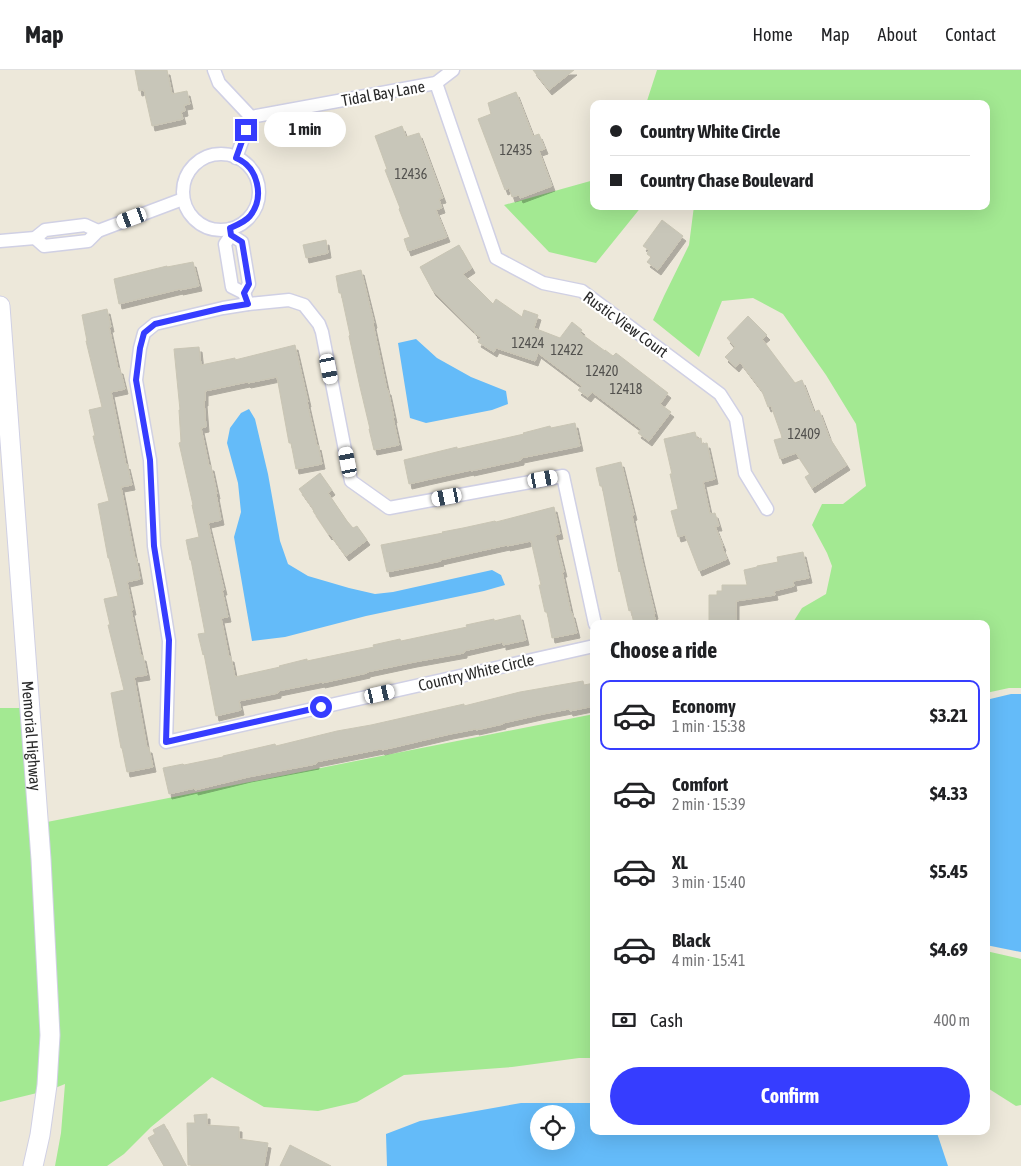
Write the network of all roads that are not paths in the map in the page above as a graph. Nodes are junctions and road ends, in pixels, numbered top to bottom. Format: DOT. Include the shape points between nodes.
graph roads {
  1 [pos="214,70"];
  2 [pos="453,70"];
  3 [pos="436,83"];
  4 [pos="251,117"];
  5 [pos="236,158"];
  6 [pos="184,199"];
  7 [pos="230,232"];
  8 [pos="0,241"];
  9 [pos="246,298"];
  10 [pos="0,306"];
  11 [pos="767,509"];
  12 [pos="594,620"];
  13 [pos="590,647"];
  14 [pos="33,1166"];
  1 -- 4 [label="street" via="219,83"];
  2 -- 3 [label="street, Tidal Bay Lane"];
  3 -- 4 [label="street, Tidal Bay Lane"];
  3 -- 11 [label="street, Rustic View Court" via="496,258 543,283 582,291 720,394 736,419 745,473"];
  4 -- 5 [label="street"];
  5 -- 6 [label="street" via="218,154 195,164 183,186"];
  5 -- 7 [label="street" via="251,169 259,193 250,216"];
  6 -- 7 [label="street" via="195,220"];
  6 -- 8 [label="street" via="98,231 85,225 45,230 35,238"];
  7 -- 9 [label="street" via="242,242 249,284"];
  9 -- 12 [label="street, Country White Circle" via="289,300 304,305 319,324 351,481 389,508 563,476"];
  9 -- 13 [label="street, Country White Circle" via="223,308 155,324 144,333 140,348 136,380 150,460 154,546 169,640 166,742"];
  10 -- 14 [label="street, Memorial Highway" via="42,859 50,1035 47,1085"];
}
